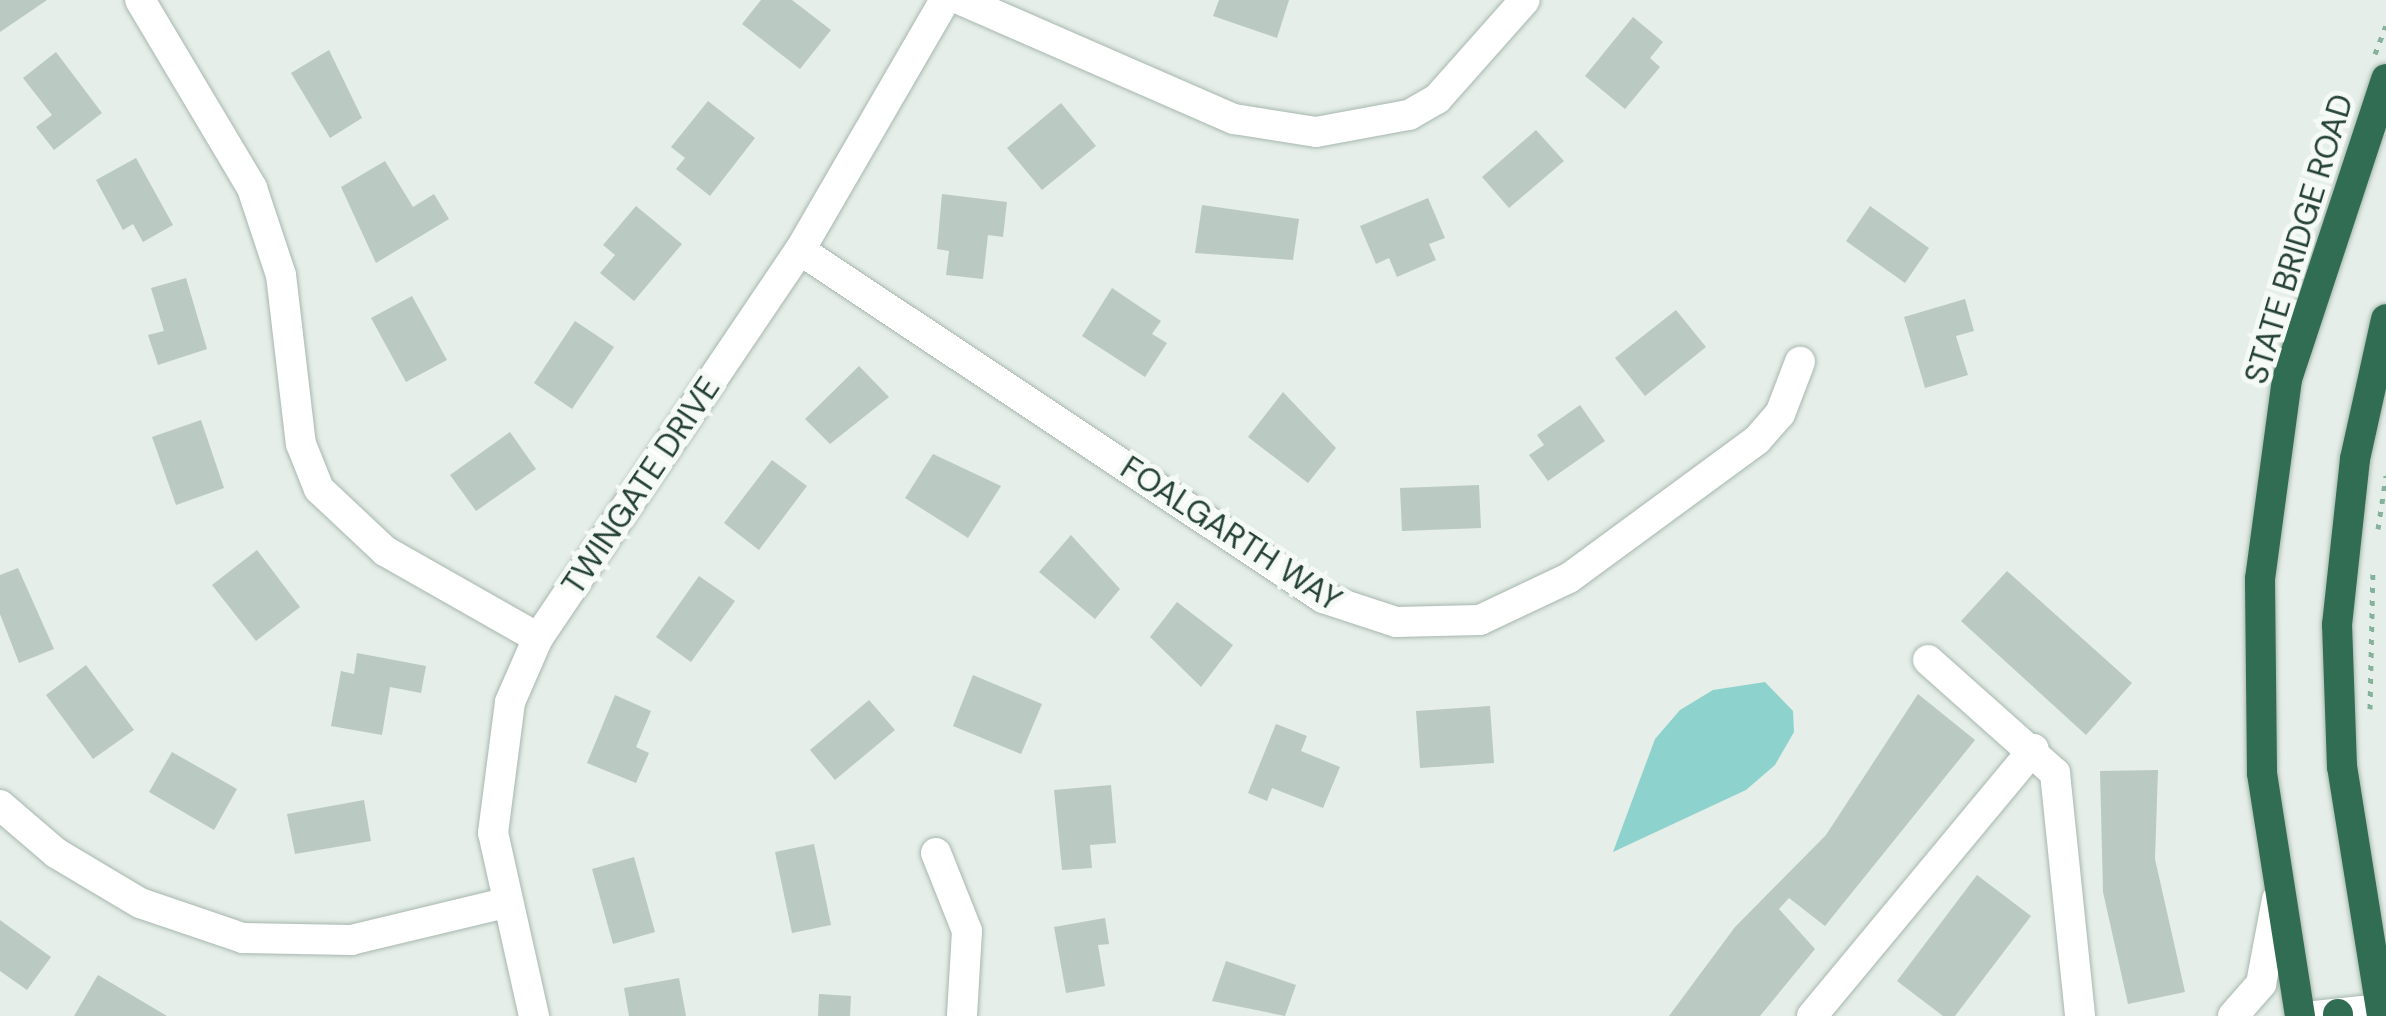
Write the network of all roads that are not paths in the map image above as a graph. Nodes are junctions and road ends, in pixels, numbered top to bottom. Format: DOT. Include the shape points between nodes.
graph roads {
  1 [pos="140,0"];
  2 [pos="946,0"];
  3 [pos="961,0"];
  4 [pos="1525,0"];
  5 [pos="2386,80"];
  6 [pos="800,250"];
  7 [pos="2386,319"];
  8 [pos="1800,362"];
  9 [pos="538,638"];
  10 [pos="1928,660"];
  11 [pos="2034,748"];
  12 [pos="0,804"];
  13 [pos="936,853"];
  14 [pos="2279,881"];
  15 [pos="505,904"];
  16 [pos="2070,1011"];
  17 [pos="2381,1013"];
  18 [pos="2330,1015"];
  19 [pos="534,1016"];
  20 [pos="962,1016"];
  21 [pos="1812,1016"];
  22 [pos="2232,1016"];
  23 [pos="2300,1016"];
  1 -- 9 [label="street" via="252,188 281,275 302,444 318,489 385,551"];
  2 -- 6 [label="street, TWINGATE DRIVE"];
  3 -- 4 [label="street" via="1234,120 1316,132 1409,115 1437,99"];
  5 -- 14 [label="highway, STATE BRIDGE ROAD" via="2287,378 2260,579 2262,773"];
  6 -- 8 [label="street, FOALGARTH WAY" via="1323,598 1396,622 1480,620 1570,578 1757,440 1780,414"];
  6 -- 9 [label="street, TWINGATE DRIVE"];
  7 -- 17 [label="highway" via="2356,458 2337,625 2342,767"];
  9 -- 15 [label="street, TWINGATE DRIVE" via="496,766 493,832"];
  10 -- 11 [label="street"];
  11 -- 16 [label="street" via="2055,772"];
  11 -- 21 [label="street"];
  12 -- 15 [label="street" via="56,854 140,903 243,938 351,940"];
  13 -- 20 [label="street" via="967,932"];
  14 -- 22 [label="street" via="2262,984"];
  14 -- 23 [label="highway, STATE BRIDGE ROAD"];
  15 -- 19 [label="street, TWINGATE DRIVE"];
  17 -- 18 [label="street"];
}
